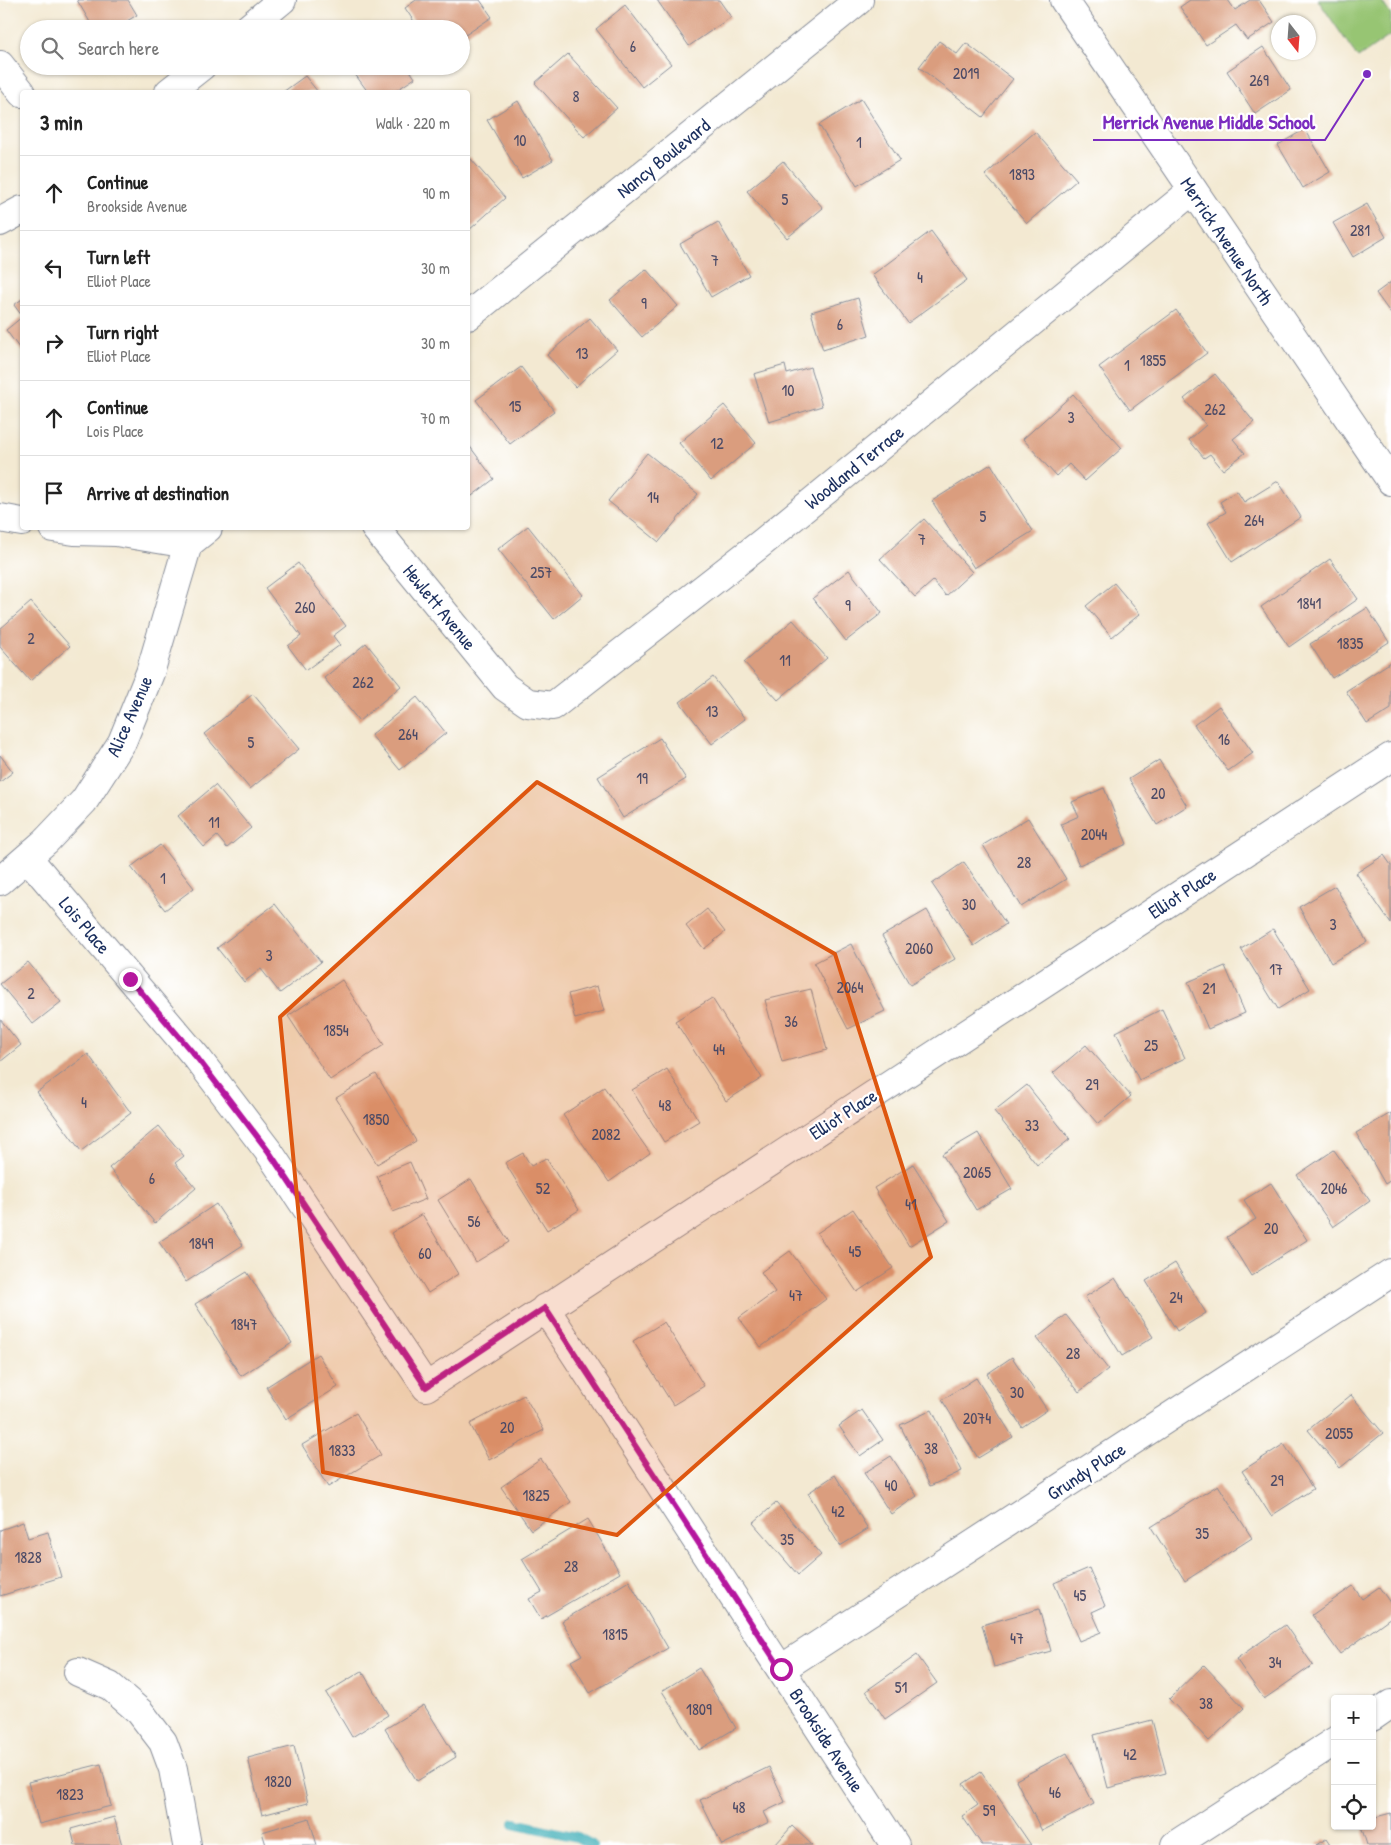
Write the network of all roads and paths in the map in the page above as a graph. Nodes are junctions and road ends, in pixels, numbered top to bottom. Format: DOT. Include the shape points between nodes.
graph roads {
  1 [pos="282,0"];
  2 [pos="859,0"];
  3 [pos="1064,0"];
  4 [pos="258,20"];
  5 [pos="0,65"];
  6 [pos="191,75"];
  7 [pos="20,90"];
  8 [pos="172,90"];
  9 [pos="1193,190"];
  10 [pos="20,211"];
  11 [pos="0,222"];
  12 [pos="470,314"];
  13 [pos="1391,481"];
  14 [pos="0,518"];
  15 [pos="20,522"];
  16 [pos="67,530"];
  17 [pos="377,530"];
  18 [pos="198,536"];
  19 [pos="505,687"];
  20 [pos="1391,756"];
  21 [pos="28,858"];
  22 [pos="0,881"];
  23 [pos="339,1257"];
  24 [pos="1391,1273"];
  25 [pos="545,1308"];
  26 [pos="781,1669"];
  27 [pos="78,1672"];
  28 [pos="1391,1704"];
  29 [pos="1376,1714"];
  30 [pos="1331,1744"];
  31 [pos="187,1845"];
  32 [pos="895,1845"];
  33 [pos="1176,1845"];
  1 -- 4 [label="street"];
  2 -- 12 [label="street, Nancy Boulevard"];
  3 -- 9 [label="street, Merrick Avenue North"];
  5 -- 7 [label="street"];
  6 -- 8 [label="street"];
  9 -- 13 [label="street, Merrick Avenue North"];
  9 -- 19 [label="street, Woodland Terrace" via="763,542 553,706 528,703"];
  10 -- 11 [label="street"];
  14 -- 15 [label="street"];
  16 -- 18 [label="street"];
  17 -- 19 [label="street, Hewlett Avenue"];
  18 -- 21 [label="street, Alice Avenue" via="122,742 84,801"];
  20 -- 25 [label="street, Elliot Place"];
  21 -- 22 [label="street, Alice Avenue"];
  21 -- 23 [label="street, Lois Place" via="198,1059 269,1152"];
  23 -- 25 [label="street, Elliot Place" via="426,1387"];
  24 -- 26 [label="street, Grundy Place"];
  25 -- 26 [label="street, Brookside Avenue"];
  26 -- 32 [label="street, Brookside Avenue"];
  27 -- 31 [label="street" via="110,1686 140,1712 163,1742 173,1769"];
  28 -- 29 [label="street"];
  30 -- 33 [label="street"];
}
